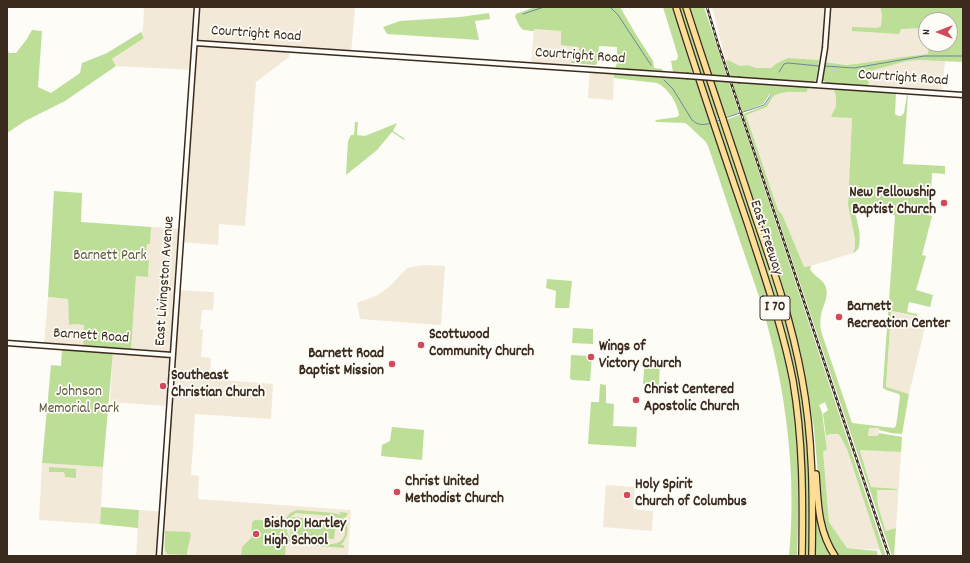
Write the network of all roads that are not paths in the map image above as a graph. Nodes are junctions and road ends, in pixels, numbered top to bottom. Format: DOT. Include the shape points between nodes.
graph roads {
  1 [pos="197,7"];
  2 [pos="676,7"];
  3 [pos="686,7"];
  4 [pos="828,7"];
  5 [pos="195,43"];
  6 [pos="819,85"];
  7 [pos="963,95"];
  8 [pos="7,343"];
  9 [pos="172,355"];
  10 [pos="812,461"];
  11 [pos="159,556"];
  12 [pos="802,556"];
  13 [pos="812,556"];
  14 [pos="835,556"];
  1 -- 5 [label="street, East Livingston Avenue"];
  2 -- 12 [label="highway, East Freeway / I 70" via="774,305 789,362 801,445"];
  3 -- 10 [label="highway, East Freeway / I 70" via="791,326 805,397"];
  4 -- 6 [label="street"];
  5 -- 6 [label="street, Courtright Road, bridge"];
  5 -- 9 [label="street, East Livingston Avenue"];
  6 -- 7 [label="street, Courtright Road"];
  8 -- 9 [label="street, Barnett Road"];
  9 -- 11 [label="street, East Livingston Avenue"];
  10 -- 13 [label="highway, East Freeway / I 70"];
  10 -- 14 [label="highway" via="816,467 820,524"];
}
